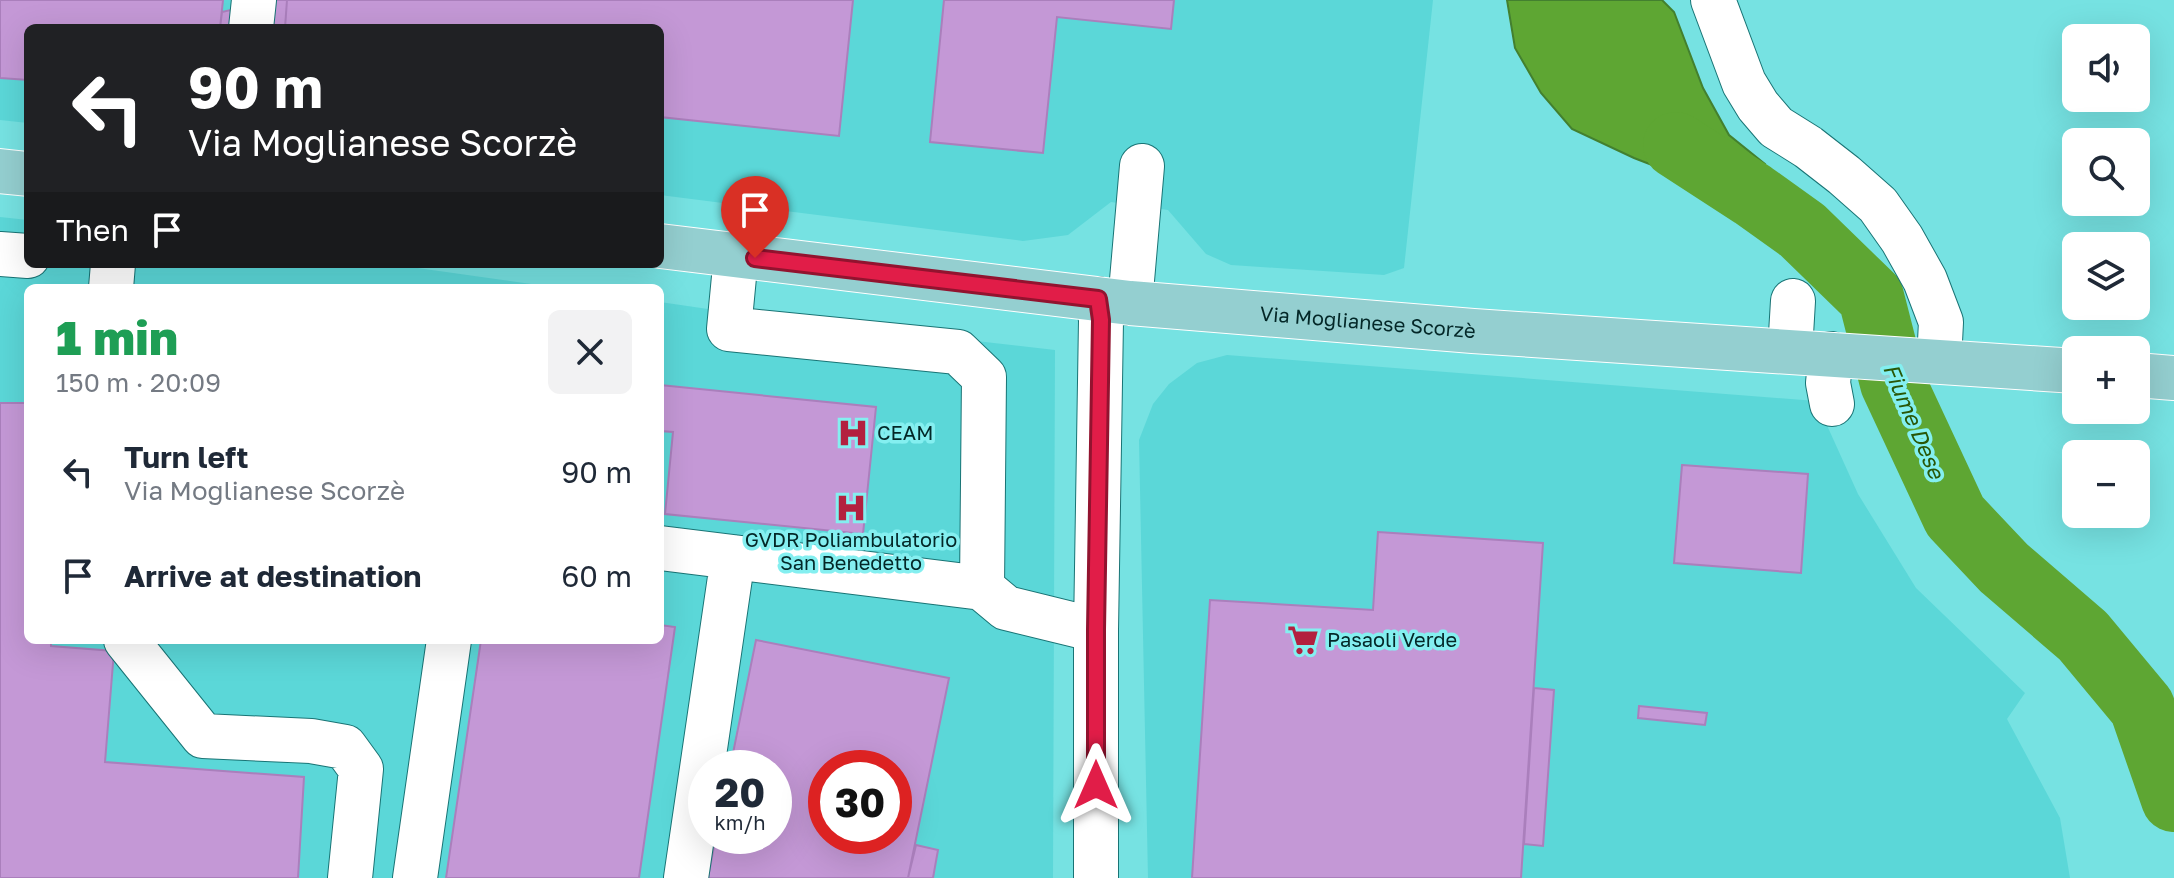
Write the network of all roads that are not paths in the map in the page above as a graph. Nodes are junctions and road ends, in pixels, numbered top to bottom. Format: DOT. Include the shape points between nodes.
graph roads {
  1 [pos="254,0"];
  2 [pos="1713,0"];
  3 [pos="251,24"];
  4 [pos="1142,166"];
  5 [pos="0,171"];
  6 [pos="24,174"];
  7 [pos="664,247"];
  8 [pos="0,254"];
  9 [pos="24,256"];
  10 [pos="736,256"];
  11 [pos="1114,301"];
  12 [pos="1793,301"];
  13 [pos="1817,353"];
  14 [pos="1925,360"];
  15 [pos="2062,370"];
  16 [pos="2150,376"];
  17 [pos="2174,378"];
  18 [pos="1832,404"];
  19 [pos="664,548"];
  20 [pos="733,557"];
  21 [pos="982,588"];
  22 [pos="1096,630"];
  23 [pos="129,644"];
  24 [pos="448,644"];
  25 [pos="350,878"];
  26 [pos="415,878"];
  27 [pos="686,878"];
  28 [pos="1096,878"];
  1 -- 3 [label="street"];
  2 -- 14 [label="street" via="1758,106 1776,127 1878,205 1902,239 1941,322"];
  4 -- 11 [label="street"];
  5 -- 6 [label="main road"];
  7 -- 10 [label="main road, Via Moglianese Scorzè"];
  8 -- 9 [label="street"];
  10 -- 11 [label="main road, Via Moglianese Scorzè"];
  10 -- 21 [label="street" via="729,329 958,352 984,377"];
  11 -- 13 [label="main road, Via Moglianese Scorzè"];
  11 -- 22 [label="street" via="1101,320"];
  12 -- 13 [label="street"];
  13 -- 14 [label="main road, Via Moglianese Scorzè"];
  13 -- 18 [label="street"];
  14 -- 15 [label="main road, Via Moglianese Scorzè"];
  16 -- 17 [label="main road"];
  19 -- 20 [label="street"];
  20 -- 21 [label="street"];
  20 -- 27 [label="street"];
  21 -- 22 [label="street" via="1006,608"];
  22 -- 28 [label="street"];
  23 -- 25 [label="street" via="203,736 345,747 361,769"];
  24 -- 26 [label="street"];
}
